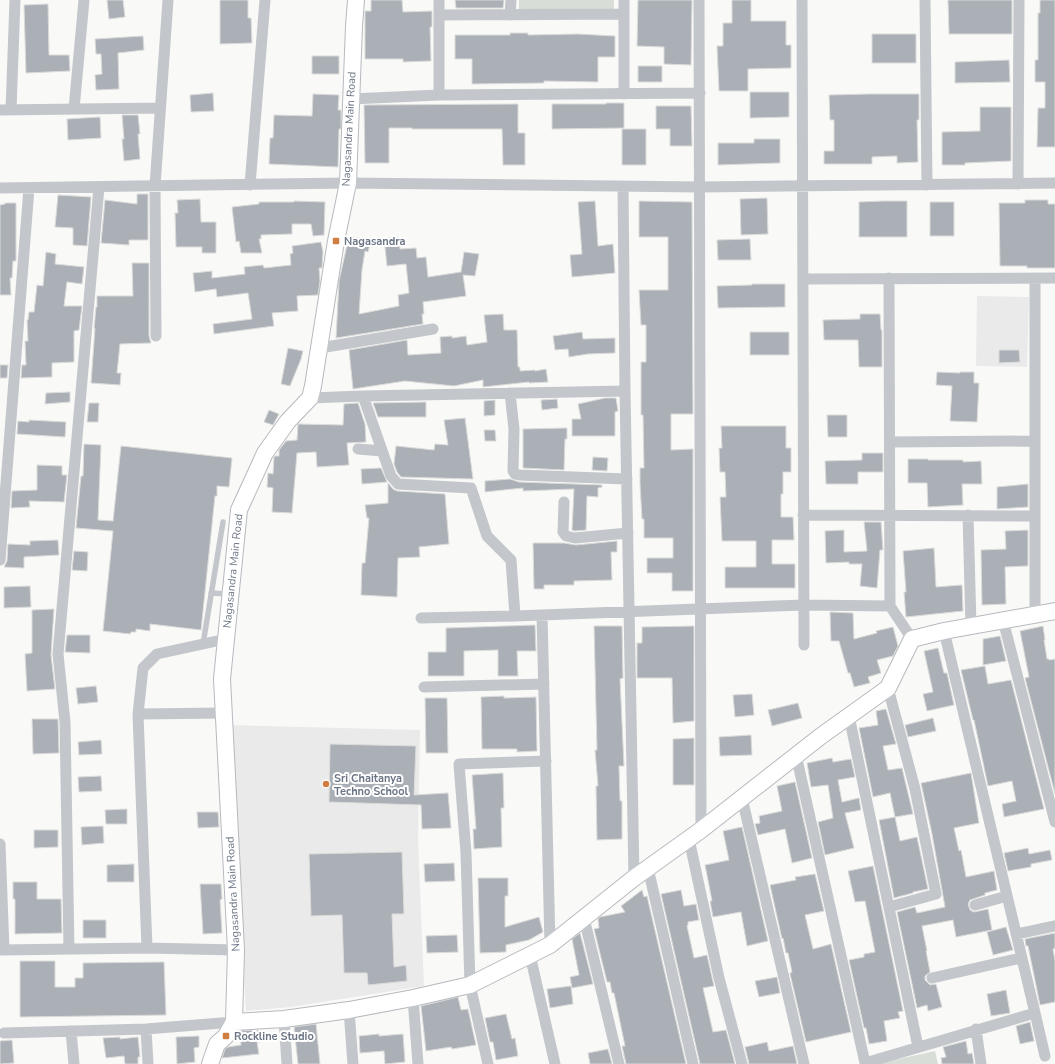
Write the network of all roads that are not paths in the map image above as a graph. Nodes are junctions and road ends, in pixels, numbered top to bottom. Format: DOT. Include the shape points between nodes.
graph roads {
  1 [pos="15,0"];
  2 [pos="84,0"];
  3 [pos="168,0"];
  4 [pos="265,0"];
  5 [pos="356,0"];
  6 [pos="439,0"];
  7 [pos="511,0"];
  8 [pos="624,0"];
  9 [pos="699,0"];
  10 [pos="802,0"];
  11 [pos="925,0"];
  12 [pos="1019,0"];
  13 [pos="624,14"];
  14 [pos="439,15"];
  15 [pos="510,15"];
  16 [pos="700,93"];
  17 [pos="624,94"];
  18 [pos="439,95"];
  19 [pos="351,99"];
  20 [pos="160,108"];
  21 [pos="74,109"];
  22 [pos="6,110"];
  23 [pos="348,183"];
  24 [pos="1055,183"];
  25 [pos="1018,184"];
  26 [pos="250,185"];
  27 [pos="927,185"];
  28 [pos="155,186"];
  29 [pos="623,186"];
  30 [pos="803,186"];
  31 [pos="99,187"];
  32 [pos="700,187"];
  33 [pos="0,188"];
  34 [pos="29,188"];
  35 [pos="889,278"];
  36 [pos="1035,278"];
  37 [pos="1055,278"];
  38 [pos="803,279"];
  39 [pos="434,329"];
  40 [pos="156,336"];
  41 [pos="320,348"];
  42 [pos="625,391"];
  43 [pos="510,393"];
  44 [pos="363,396"];
  45 [pos="310,398"];
  46 [pos="1034,441"];
  47 [pos="890,442"];
  48 [pos="358,449"];
  49 [pos="382,451"];
  50 [pos="627,479"];
  51 [pos="564,502"];
  52 [pos="803,515"];
  53 [pos="890,515"];
  54 [pos="968,515"];
  55 [pos="1034,516"];
  56 [pos="223,522"];
  57 [pos="628,533"];
  58 [pos="0,560"];
  59 [pos="211,593"];
  60 [pos="231,594"];
  61 [pos="804,605"];
  62 [pos="890,606"];
  63 [pos="701,609"];
  64 [pos="630,611"];
  65 [pos="1055,611"];
  66 [pos="542,614"];
  67 [pos="1035,614"];
  68 [pos="514,616"];
  69 [pos="421,618"];
  70 [pos="1003,620"];
  71 [pos="970,626"];
  72 [pos="944,631"];
  73 [pos="226,639"];
  74 [pos="912,639"];
  75 [pos="203,644"];
  76 [pos="804,645"];
  77 [pos="544,684"];
  78 [pos="424,687"];
  79 [pos="888,688"];
  80 [pos="224,713"];
  81 [pos="138,714"];
  82 [pos="849,716"];
  83 [pos="796,756"];
  84 [pos="546,761"];
  85 [pos="742,798"];
  86 [pos="1055,822"];
  87 [pos="695,834"];
  88 [pos="0,844"];
  89 [pos="648,868"];
  90 [pos="634,878"];
  91 [pos="1007,896"];
  92 [pos="975,904"];
  93 [pos="889,907"];
  94 [pos="584,918"];
  95 [pos="1055,926"];
  96 [pos="1016,934"];
  97 [pos="550,945"];
  98 [pos="147,948"];
  99 [pos="70,949"];
  100 [pos="2,950"];
  101 [pos="236,950"];
  102 [pos="530,955"];
  103 [pos="1021,958"];
  104 [pos="932,978"];
  105 [pos="470,985"];
  106 [pos="412,998"];
  107 [pos="349,1010"];
  108 [pos="1035,1013"];
  109 [pos="284,1019"];
  110 [pos="234,1022"];
  111 [pos="146,1029"];
  112 [pos="976,1030"];
  113 [pos="71,1031"];
  114 [pos="4,1034"];
  115 [pos="918,1047"];
  116 [pos="1045,1056"];
  117 [pos="74,1064"];
  118 [pos="148,1064"];
  119 [pos="210,1064"];
  120 [pos="287,1064"];
  121 [pos="353,1064"];
  122 [pos="418,1064"];
  123 [pos="488,1064"];
  124 [pos="555,1064"];
  125 [pos="619,1064"];
  126 [pos="693,1064"];
  127 [pos="742,1064"];
  128 [pos="804,1064"];
  129 [pos="981,1064"];
  1 -- 22 [label="street"];
  2 -- 21 [label="street"];
  3 -- 20 [label="street"];
  4 -- 26 [label="street"];
  5 -- 19 [label="street, Nagasandra Main Road"];
  6 -- 14 [label="street"];
  7 -- 15 [label="street"];
  8 -- 13 [label="street"];
  9 -- 16 [label="street"];
  10 -- 30 [label="street"];
  11 -- 27 [label="street"];
  12 -- 25 [label="street"];
  13 -- 15 [label="street"];
  13 -- 17 [label="street"];
  14 -- 15 [label="street"];
  14 -- 18 [label="street"];
  16 -- 17 [label="street"];
  16 -- 32 [label="street"];
  17 -- 18 [label="street"];
  18 -- 19 [label="street"];
  19 -- 23 [label="street, Nagasandra Main Road"];
  20 -- 21 [label="street"];
  20 -- 28 [label="street"];
  21 -- 22 [label="street"];
  23 -- 26 [label="street"];
  23 -- 29 [label="street"];
  23 -- 41 [label="street, Nagasandra Main Road" via="336,241"];
  24 -- 25 [label="street"];
  25 -- 27 [label="street"];
  26 -- 28 [label="street"];
  27 -- 30 [label="street"];
  28 -- 31 [label="street"];
  28 -- 40 [label="street"];
  29 -- 32 [label="street"];
  29 -- 42 [label="street"];
  30 -- 32 [label="street"];
  30 -- 38 [label="street"];
  31 -- 34 [label="street"];
  31 -- 99 [label="street" via="58,654 65,722"];
  32 -- 63 [label="street"];
  33 -- 34 [label="street"];
  34 -- 58 [label="street"];
  35 -- 36 [label="street"];
  35 -- 38 [label="street"];
  35 -- 47 [label="street"];
  36 -- 37 [label="street"];
  36 -- 46 [label="street"];
  38 -- 52 [label="street"];
  39 -- 41 [label="street"];
  41 -- 45 [label="street, Nagasandra Main Road"];
  42 -- 43 [label="street"];
  42 -- 50 [label="street"];
  43 -- 44 [label="street"];
  43 -- 50 [label="street" via="515,474"];
  44 -- 45 [label="street"];
  44 -- 49 [label="street"];
  45 -- 60 [label="street, Nagasandra Main Road" via="288,421 265,453 239,510"];
  46 -- 47 [label="street"];
  46 -- 55 [label="street"];
  47 -- 53 [label="street"];
  48 -- 49 [label="street"];
  49 -- 68 [label="street" via="391,476 398,484 471,488 487,536 511,560"];
  50 -- 57 [label="street"];
  51 -- 57 [label="street" via="562,532 566,536 575,538"];
  52 -- 53 [label="street"];
  52 -- 61 [label="street"];
  53 -- 54 [label="street"];
  53 -- 62 [label="street"];
  54 -- 55 [label="street"];
  54 -- 71 [label="street"];
  55 -- 67 [label="street"];
  56 -- 59 [label="lane"];
  57 -- 64 [label="street"];
  59 -- 60 [label="lane"];
  59 -- 75 [label="lane"];
  60 -- 73 [label="street, Nagasandra Main Road"];
  61 -- 62 [label="street"];
  61 -- 63 [label="street"];
  61 -- 76 [label="street"];
  62 -- 74 [label="street"];
  63 -- 64 [label="street"];
  63 -- 87 [label="street"];
  64 -- 66 [label="street"];
  64 -- 90 [label="street"];
  65 -- 67 [label="street"];
  66 -- 68 [label="street"];
  66 -- 77 [label="street"];
  67 -- 70 [label="street"];
  68 -- 69 [label="street"];
  70 -- 71 [label="street"];
  70 -- 86 [label="street"];
  71 -- 72 [label="street"];
  72 -- 74 [label="street"];
  72 -- 91 [label="street"];
  73 -- 75 [label="street"];
  73 -- 80 [label="street, Nagasandra Main Road" via="222,679"];
  74 -- 79 [label="street"];
  75 -- 81 [label="street" via="156,654 143,668"];
  77 -- 78 [label="street"];
  77 -- 84 [label="street"];
  79 -- 82 [label="street"];
  79 -- 93 [label="street" via="915,789 936,894"];
  80 -- 81 [label="street"];
  80 -- 101 [label="street, Nagasandra Main Road"];
  81 -- 98 [label="street"];
  82 -- 83 [label="street"];
  82 -- 93 [label="street"];
  83 -- 85 [label="street"];
  83 -- 115 [label="street" via="865,1063"];
  84 -- 97 [label="street"];
  84 -- 105 [label="street" via="459,764 466,853"];
  85 -- 87 [label="street"];
  85 -- 128 [label="street"];
  87 -- 89 [label="street"];
  87 -- 127 [label="street" via="720,978"];
  88 -- 100 [label="street"];
  89 -- 90 [label="street"];
  89 -- 126 [label="street"];
  90 -- 94 [label="street"];
  91 -- 92 [label="street"];
  91 -- 96 [label="street"];
  93 -- 115 [label="street"];
  94 -- 97 [label="street"];
  94 -- 125 [label="street"];
  95 -- 96 [label="street"];
  96 -- 103 [label="street"];
  97 -- 102 [label="street"];
  98 -- 99 [label="street"];
  98 -- 101 [label="street"];
  99 -- 100 [label="street"];
  101 -- 110 [label="street, Nagasandra Main Road"];
  102 -- 105 [label="street"];
  102 -- 124 [label="street"];
  103 -- 104 [label="street"];
  103 -- 108 [label="street"];
  105 -- 106 [label="street"];
  105 -- 123 [label="street"];
  106 -- 107 [label="street"];
  106 -- 122 [label="street"];
  107 -- 109 [label="street"];
  107 -- 121 [label="street"];
  108 -- 112 [label="street"];
  108 -- 116 [label="street"];
  109 -- 110 [label="street"];
  109 -- 120 [label="street"];
  110 -- 111 [label="street"];
  110 -- 119 [label="street" via="226,1036 217,1044"];
  111 -- 113 [label="street"];
  111 -- 118 [label="street"];
  112 -- 115 [label="street"];
  112 -- 129 [label="street"];
  113 -- 114 [label="street"];
  113 -- 117 [label="street"];
}
